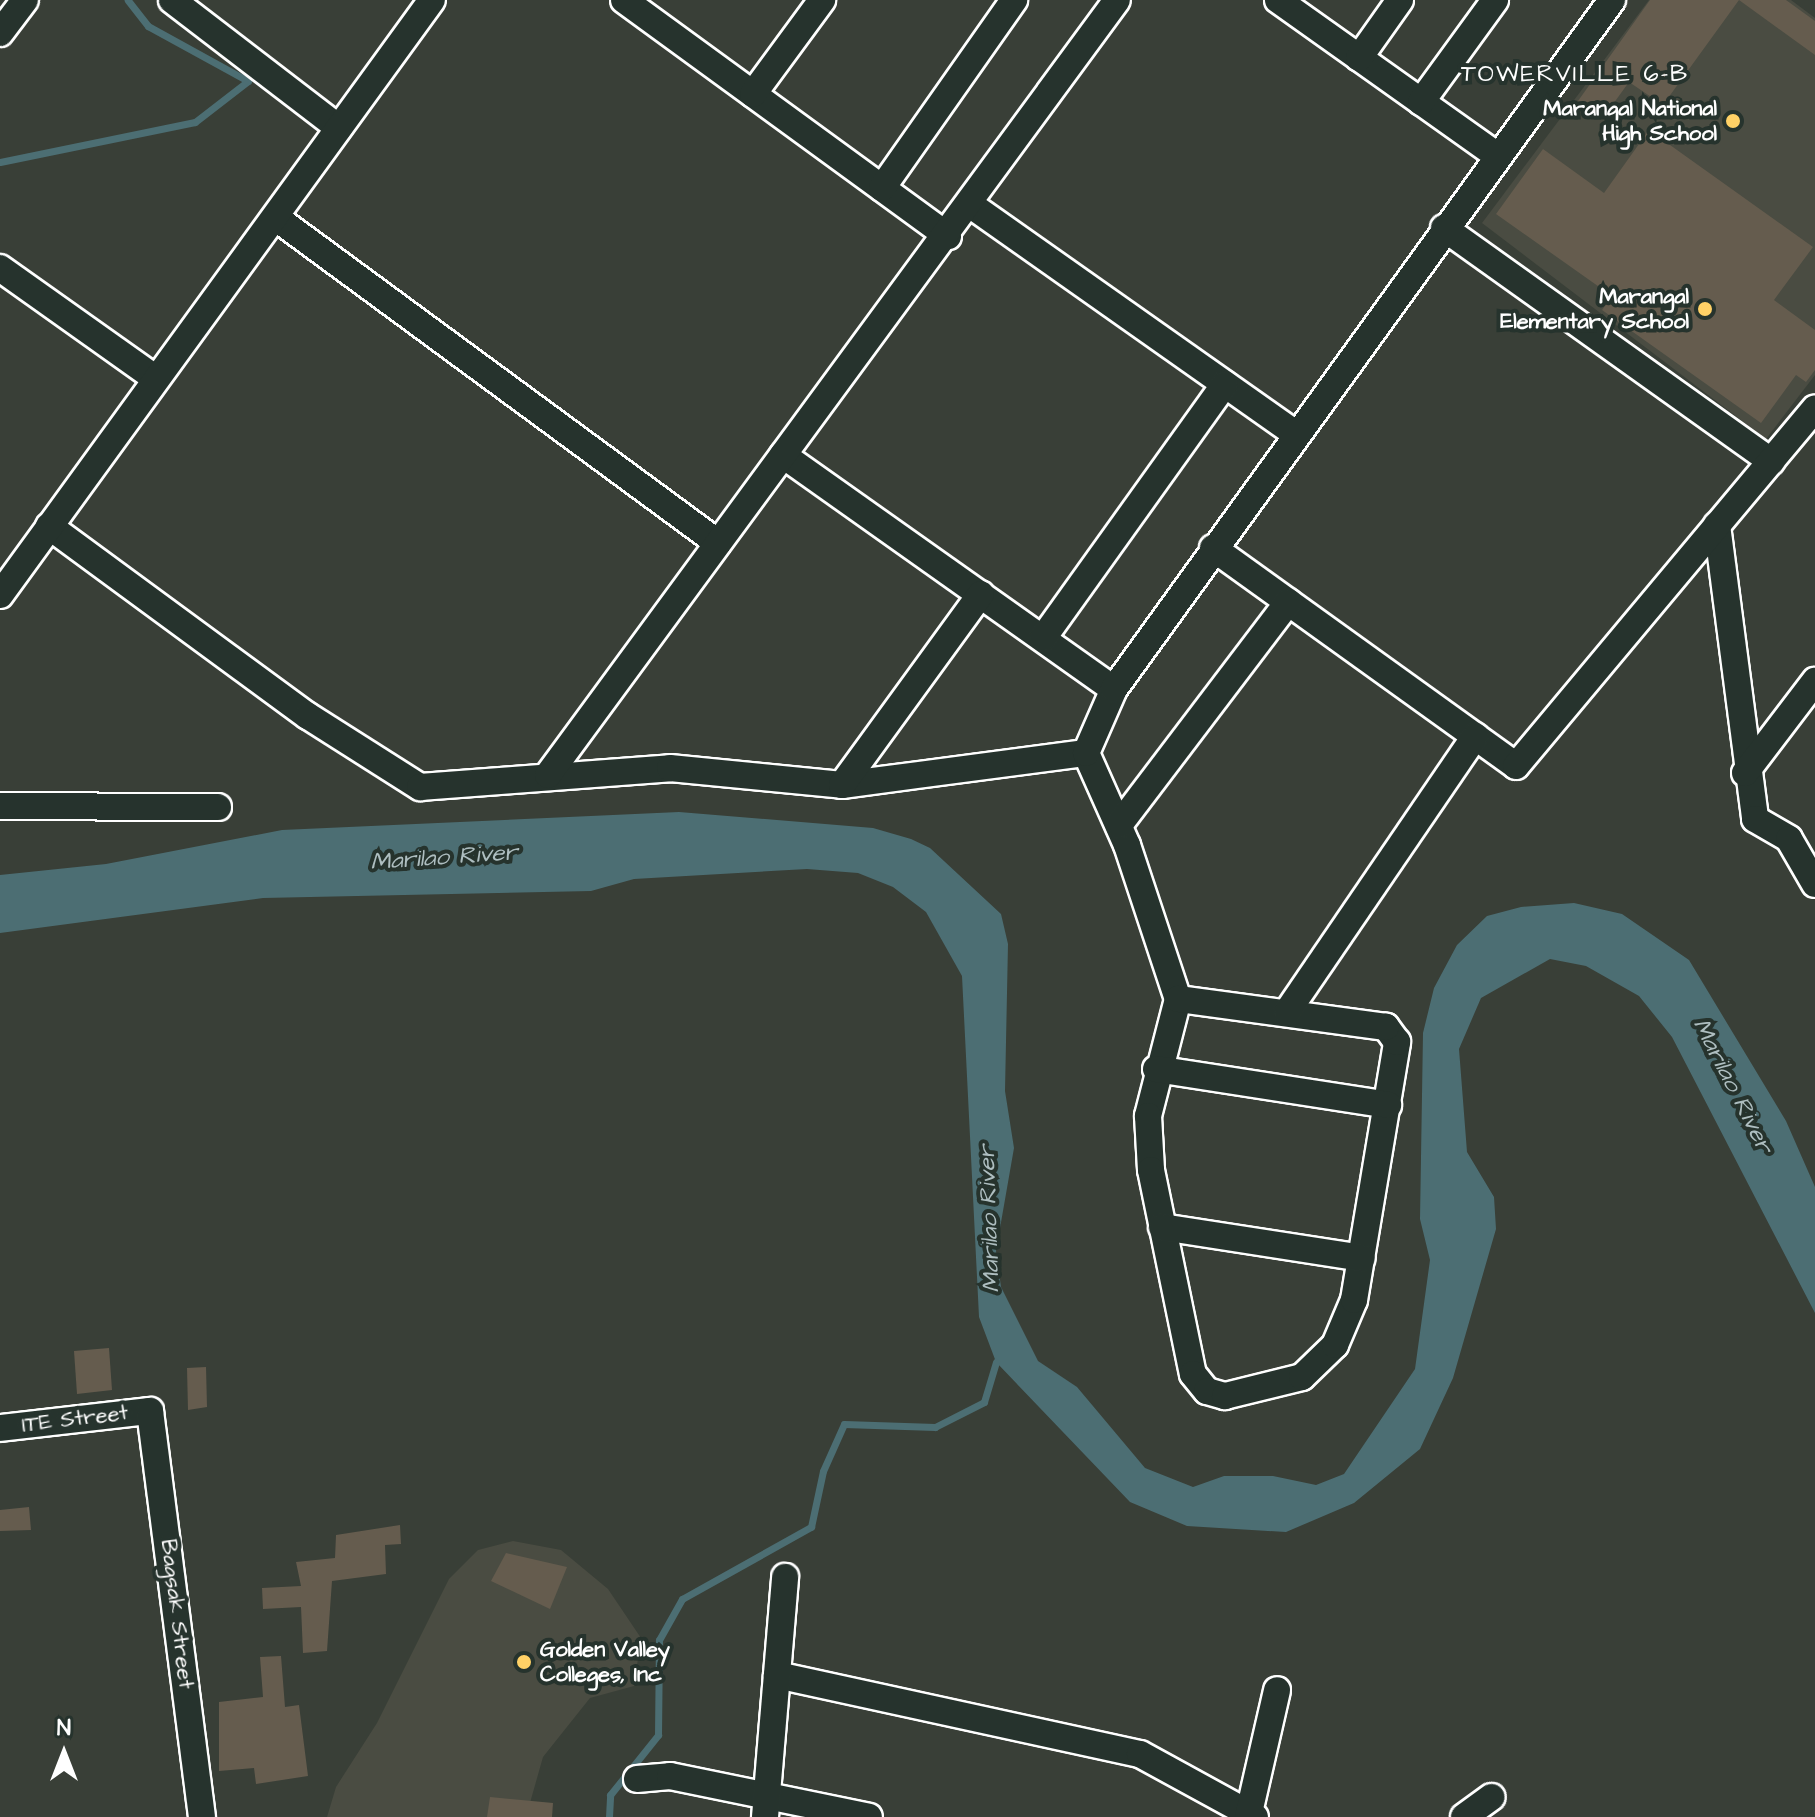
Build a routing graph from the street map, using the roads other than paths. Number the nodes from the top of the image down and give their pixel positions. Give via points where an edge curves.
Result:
1 (25, 0) edge
2 (172, 0) edge
3 (432, 0) edge
4 (624, 0) edge
5 (822, 0) edge
6 (1014, 0) edge
7 (1117, 0) edge
8 (1400, 0) edge
9 (1495, 0) edge
10 (1612, 0) edge
11 (1292, 4) edge
12 (0, 33) edge
13 (1359, 58) junction
14 (753, 94) junction
15 (1421, 102) junction
16 (339, 128) junction
17 (1496, 155) junction
18 (882, 188) junction
19 (971, 205) junction
20 (275, 217) junction
21 (1444, 228) junction
22 (948, 236) junction
23 (0, 268) edge
24 (156, 379) junction
25 (1225, 384) junction
26 (1815, 409) edge
27 (1294, 433) junction
28 (783, 455) junction
29 (1771, 461) junction
30 (1717, 525) junction
31 (49, 526) junction
32 (718, 543) junction
33 (1213, 548) junction
34 (981, 594) junction
35 (0, 595) edge
36 (1288, 602) junction
37 (1043, 638) junction
38 (1815, 682) edge
39 (1114, 689) junction
40 (1475, 736) junction
41 (1086, 753) junction
42 (1745, 773) junction
43 (548, 775) junction
44 (842, 785) junction
45 (0, 806) edge
46 (218, 807) dead end
47 (1119, 825) junction
48 (1815, 884) edge
49 (1178, 999) junction
50 (1287, 1012) junction
51 (1156, 1069) junction
52 (1388, 1105) junction
53 (1162, 1227) junction
54 (1362, 1258) junction
55 (150, 1411) joint
56 (0, 1428) edge
57 (785, 1577) dead end
58 (777, 1675) junction
59 (1277, 1690) dead end
60 (637, 1779) dead end
61 (1492, 1797) dead end
62 (766, 1806) edge
63 (1251, 1815) edge
64 (202, 1817) edge
65 (869, 1817) edge
66 (1464, 1817) edge

1 - 12 street
2 - 16 street
3 - 16 street
4 - 14 street
5 - 14 street
6 - 18 street
7 - 19 street
8 - 13 street
9 - 15 street
10 - 17 street
11 - 13 street
13 - 15 street
14 - 18 street
15 - 17 street
16 - 20 street
17 - 21 street
18 - 22 street
19 - 22 street
19 - 25 street
20 - 24 street
20 - 32 street
21 - 27 street
21 - 29 street
22 - 28 street
23 - 24 street
24 - 31 street
25 - 27 street
25 - 37 street
26 - 29 street
27 - 33 street
28 - 32 street
28 - 34 street
29 - 30 street
30 - 40 street via 1516,766
30 - 42 street
31 - 35 street
31 - 43 street via 308,716 420,787
32 - 43 street
33 - 36 street
33 - 39 street
34 - 37 street
34 - 44 street
36 - 40 street
36 - 47 street
37 - 39 street
38 - 42 street
39 - 41 street
40 - 50 street
41 - 44 street
41 - 47 street
42 - 48 street via 1755,819 1789,839
43 - 44 street via 670,768
45 - 46 street
47 - 49 street
49 - 50 street
49 - 51 street
50 - 52 street via 1386,1027 1397,1042
51 - 52 street
51 - 53 street via 1148,1116
52 - 54 street
53 - 54 street
53 - 54 street via 1193,1374 1207,1391 1225,1396 1302,1377 1335,1345
55 - 56 street, ITE Street
55 - 64 street, Bagsak Street
57 - 58 street
58 - 62 street
58 - 63 street via 1140,1754
59 - 63 street
60 - 62 street via 670,1776
61 - 66 street
62 - 65 street

